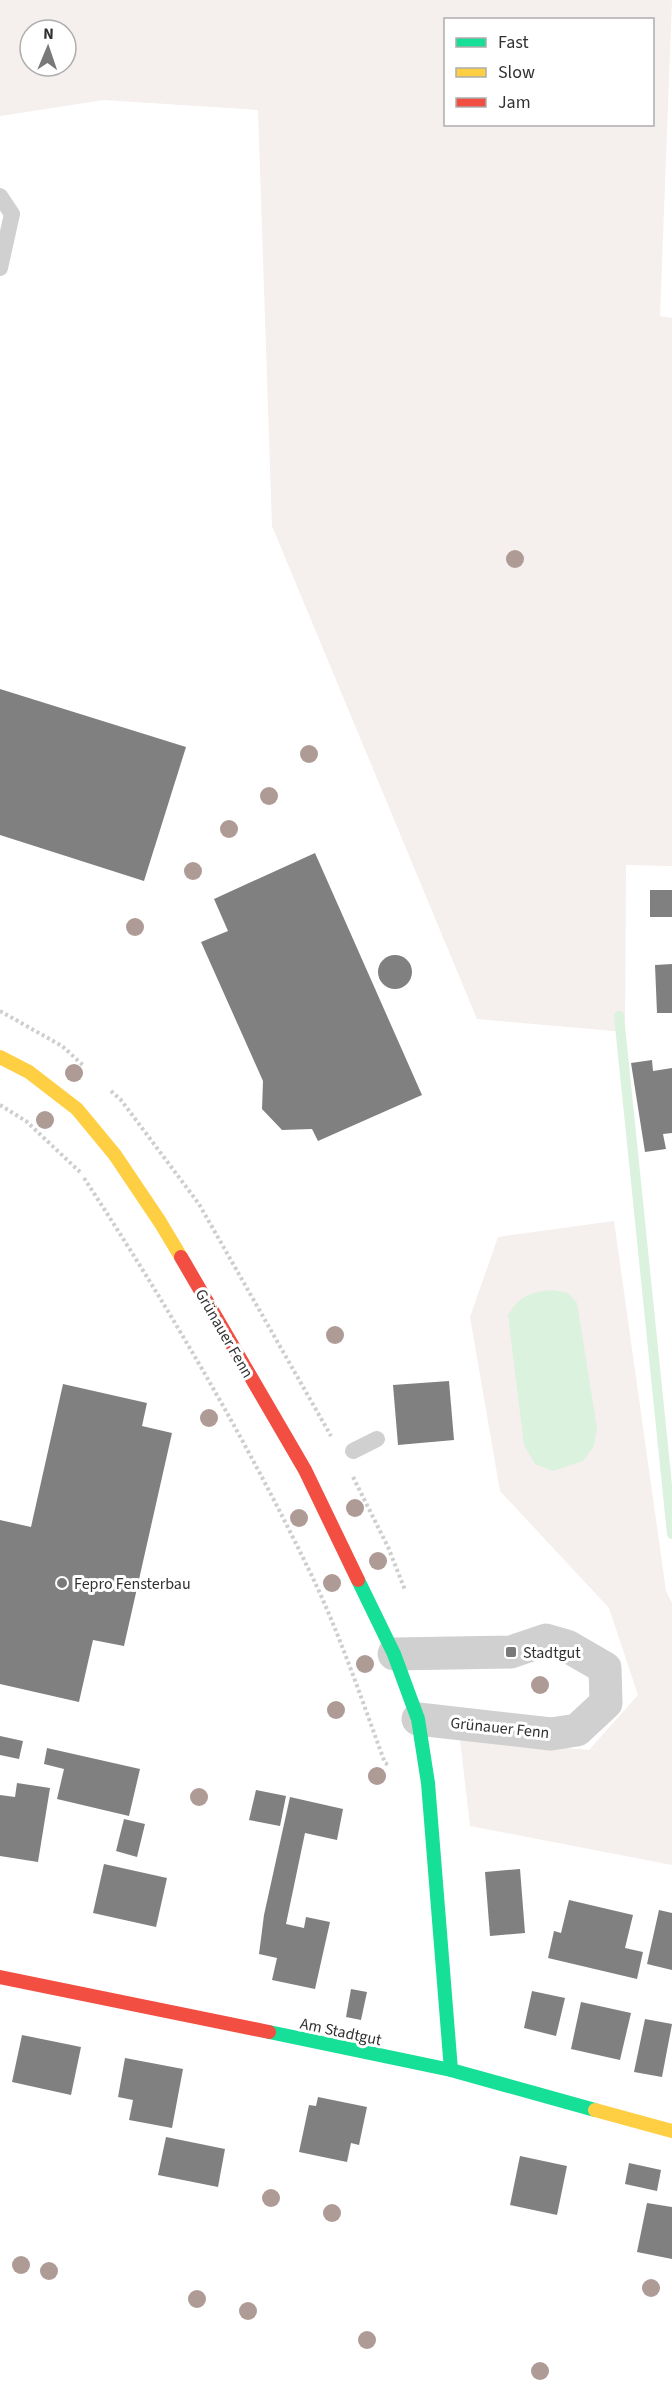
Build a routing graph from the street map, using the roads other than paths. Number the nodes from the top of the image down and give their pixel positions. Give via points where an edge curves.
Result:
1 (0, 196) edge
2 (0, 268) edge
3 (0, 1057) edge
4 (377, 1439) dead end
5 (353, 1451) dead end
6 (394, 1654) junction
7 (418, 1719) junction
8 (0, 1977) edge
9 (451, 2070) junction
10 (672, 2131) edge

1 - 2 lane via 12,214
3 - 6 street, Grünauer Fenn via 29,1072 77,1108 115,1155 160,1222 305,1470
4 - 5 lane
6 - 7 street, Grünauer Fenn
6 - 7 street, Grünauer Fenn via 511,1652 546,1640 567,1646 605,1668 606,1703 577,1730 551,1734
7 - 9 street, Grünauer Fenn via 428,1783
8 - 9 street, Am Stadtgut
9 - 10 street, Am Stadtgut

